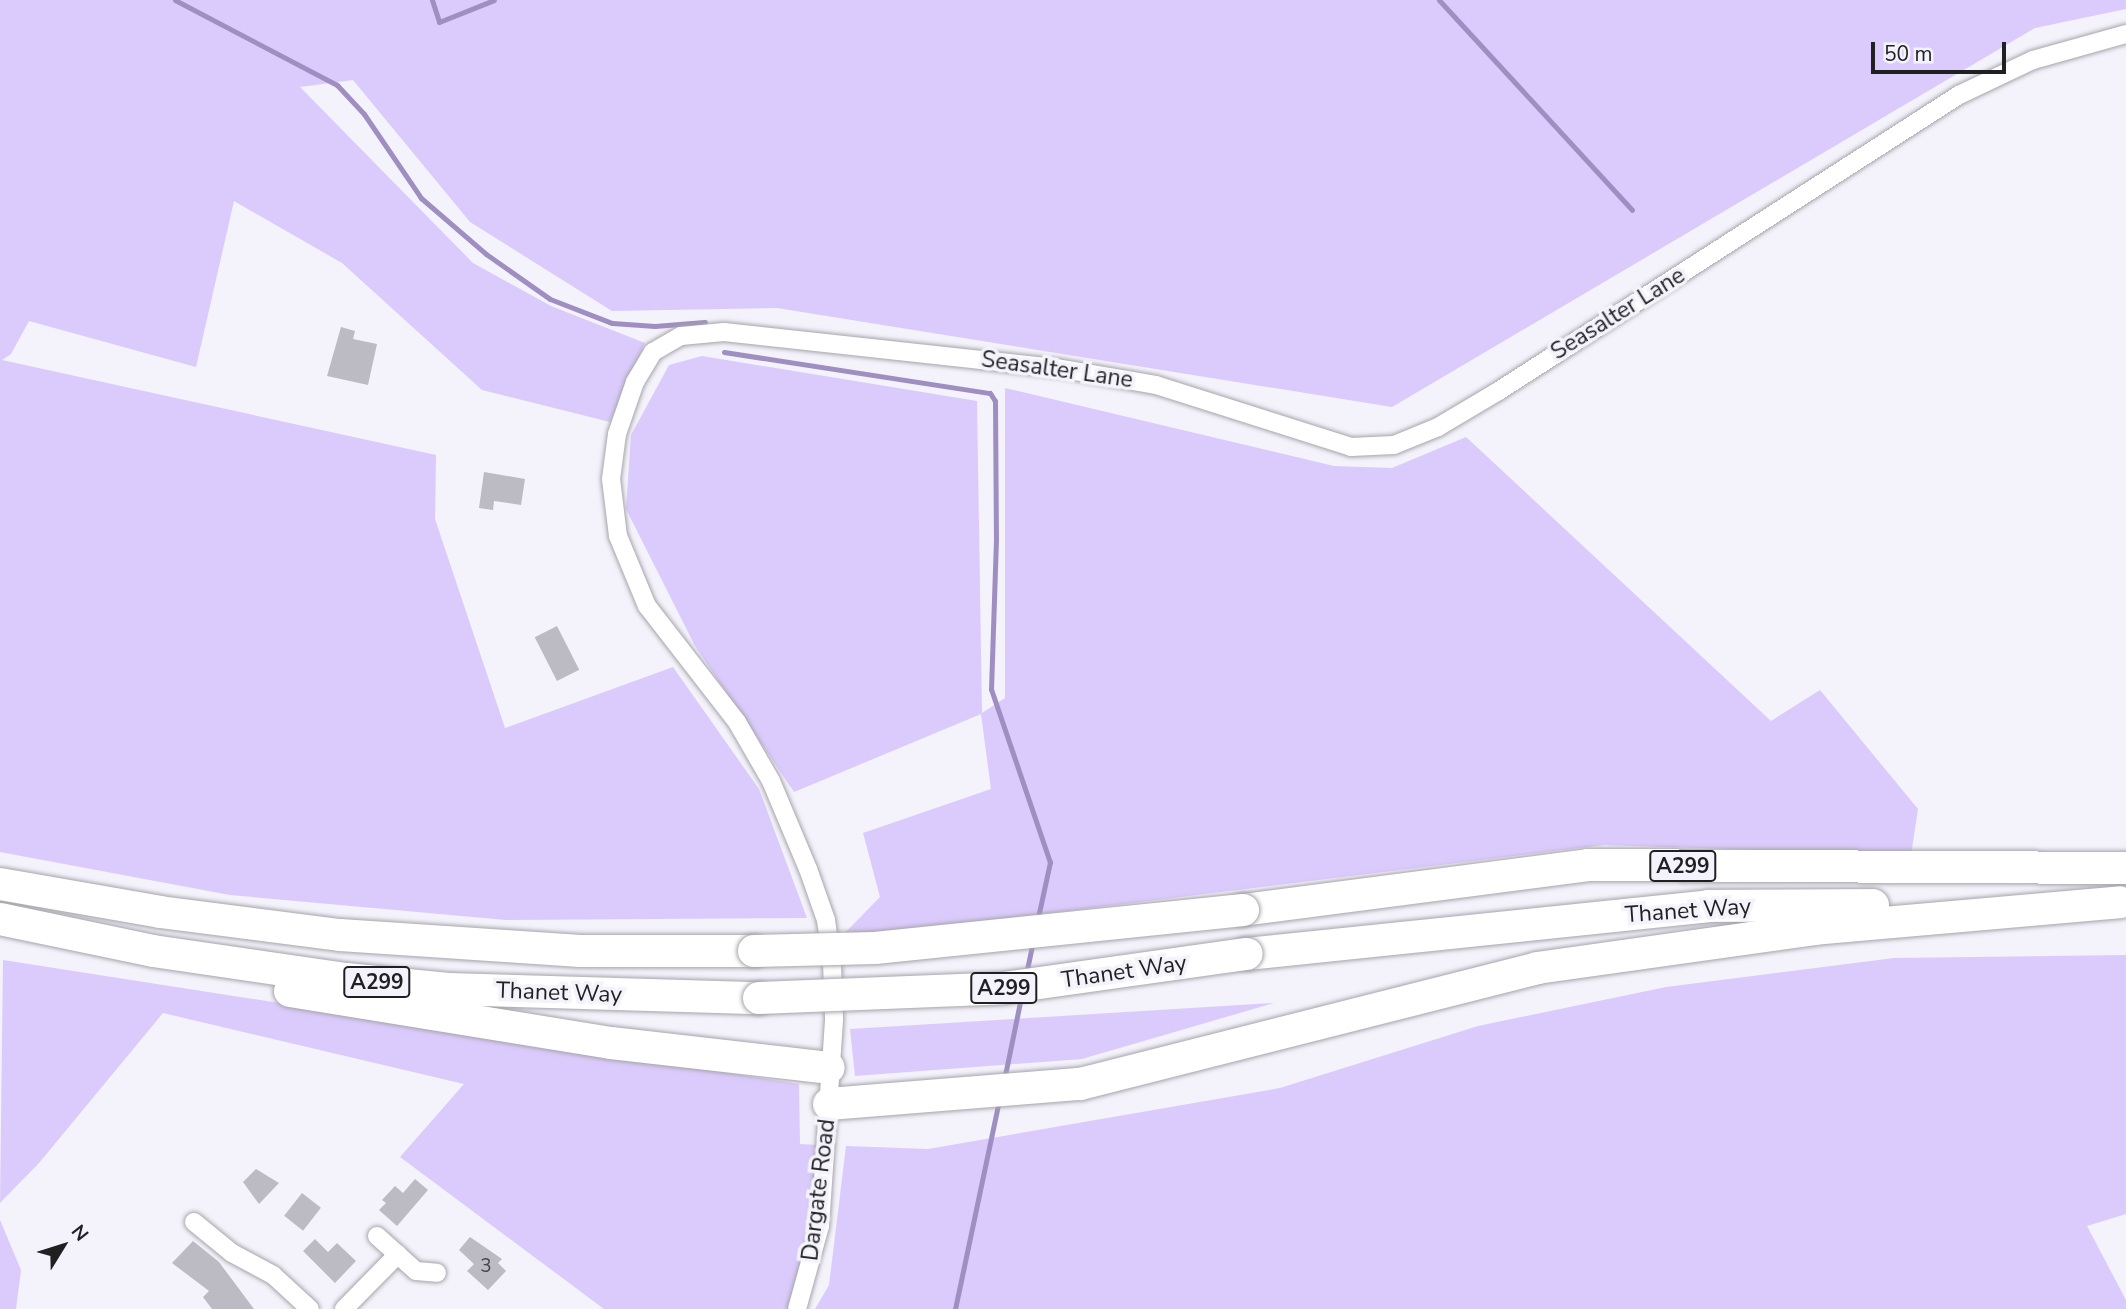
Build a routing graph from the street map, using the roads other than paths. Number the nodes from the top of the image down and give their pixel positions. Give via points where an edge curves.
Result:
1 (2126, 34) edge
2 (2126, 868) edge
3 (0, 884) edge
4 (2123, 902) edge
5 (0, 919) edge
6 (87, 937) junction
7 (829, 1068) junction
8 (829, 1104) junction
9 (194, 1222) dead end
10 (377, 1236) dead end
11 (398, 1254) junction
12 (437, 1273) dead end
13 (310, 1309) edge
14 (344, 1309) edge
15 (797, 1309) edge

1 - 7 street, Seasalter Lane via 2033,60 1959,95 1497,391 1438,427 1394,445 1351,447 1156,385 1057,368 724,332 691,333 660,347 635,382 617,434 611,479 618,536 648,606 737,722 793,830 825,920 832,963
2 - 3 highway, Thanet Way / A299, bridge via 1588,865 1243,910 875,948 754,951 580,951 354,937 160,912
4 - 6 highway, Thanet Way / A299, bridge via 1708,906 1247,954 1004,988 759,998 449,989 240,965
4 - 8 highway via 1814,929 1537,968 1080,1084
5 - 6 highway, Thanet Way / A299
6 - 7 highway via 166,968 346,1002 611,1043
7 - 8 street, Dargate Road
8 - 15 street, Dargate Road via 820,1226
9 - 13 street via 232,1253 273,1275
10 - 11 street
11 - 12 street via 416,1271
11 - 14 street

